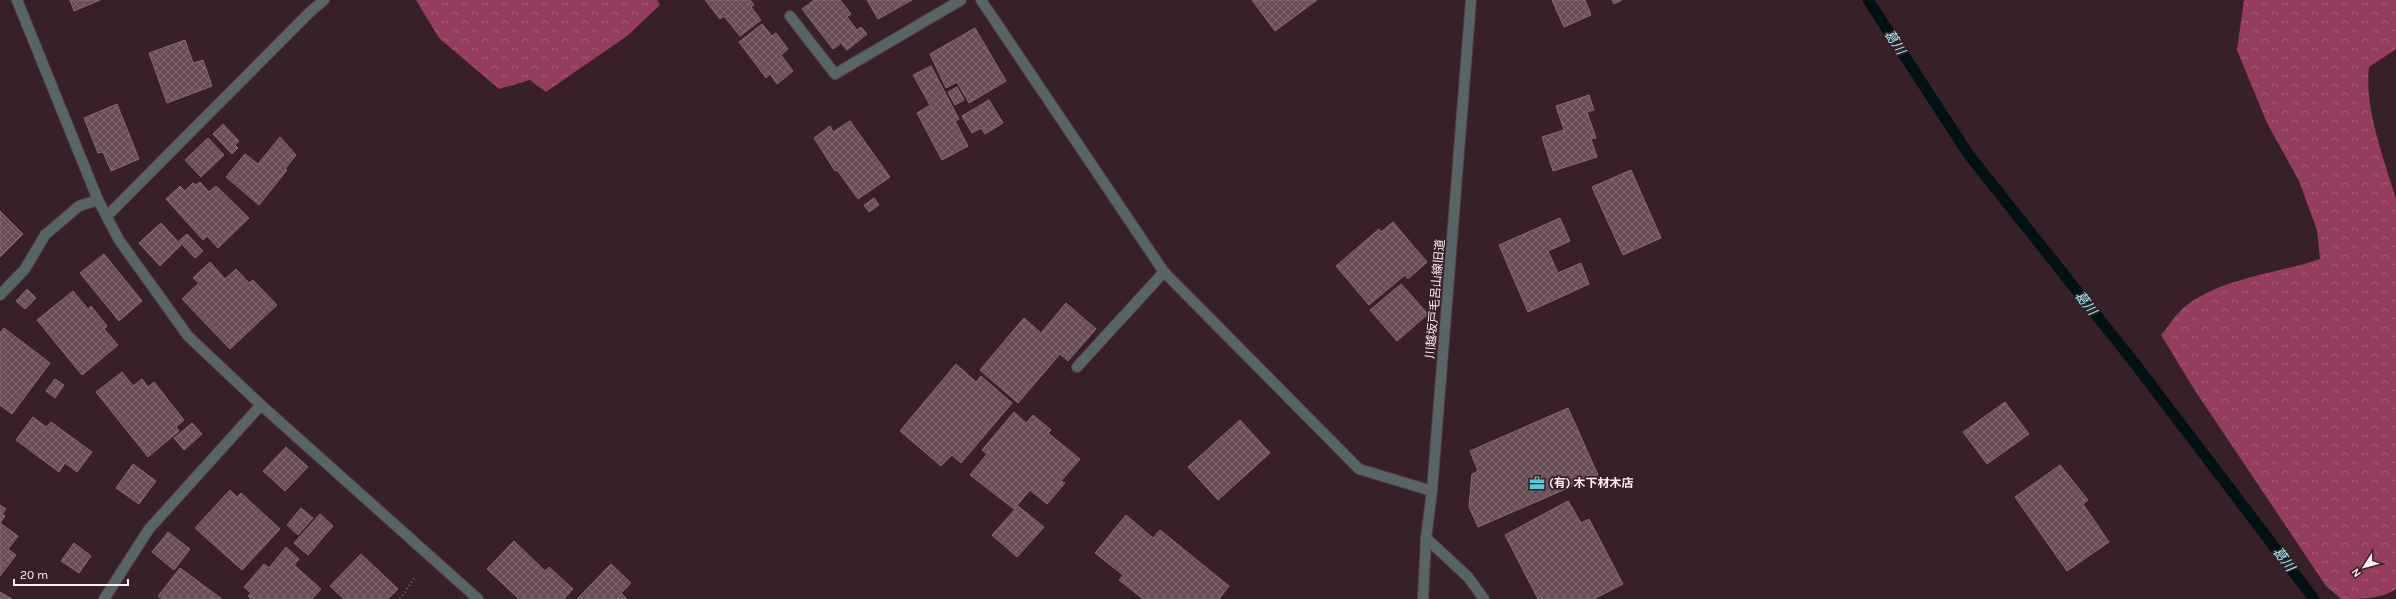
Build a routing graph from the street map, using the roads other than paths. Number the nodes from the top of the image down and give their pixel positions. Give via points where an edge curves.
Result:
1 (17, 0) edge
2 (324, 0) edge
3 (961, 0) edge
4 (981, 0) edge
5 (1471, 0) edge
6 (790, 16) dead end
7 (98, 200) junction
8 (107, 216) junction
9 (1164, 272) junction
10 (0, 295) edge
11 (1077, 367) dead end
12 (261, 405) junction
13 (1432, 491) junction
14 (1426, 538) junction
15 (104, 599) edge
16 (478, 599) edge
17 (1423, 599) edge
18 (1484, 599) edge

1 - 7 street
2 - 8 street
3 - 6 street via 835,74
4 - 9 street
5 - 13 street, 川越坂戸毛呂山線旧道
7 - 8 street
7 - 10 street via 78,206 45,235 24,269
8 - 12 street via 124,247 188,336
9 - 11 street
9 - 13 street via 1359,469
12 - 15 street via 149,530
12 - 16 street
13 - 14 street, 川越坂戸毛呂山線旧道
14 - 17 street, 川越坂戸毛呂山線旧道
14 - 18 street via 1468,577

